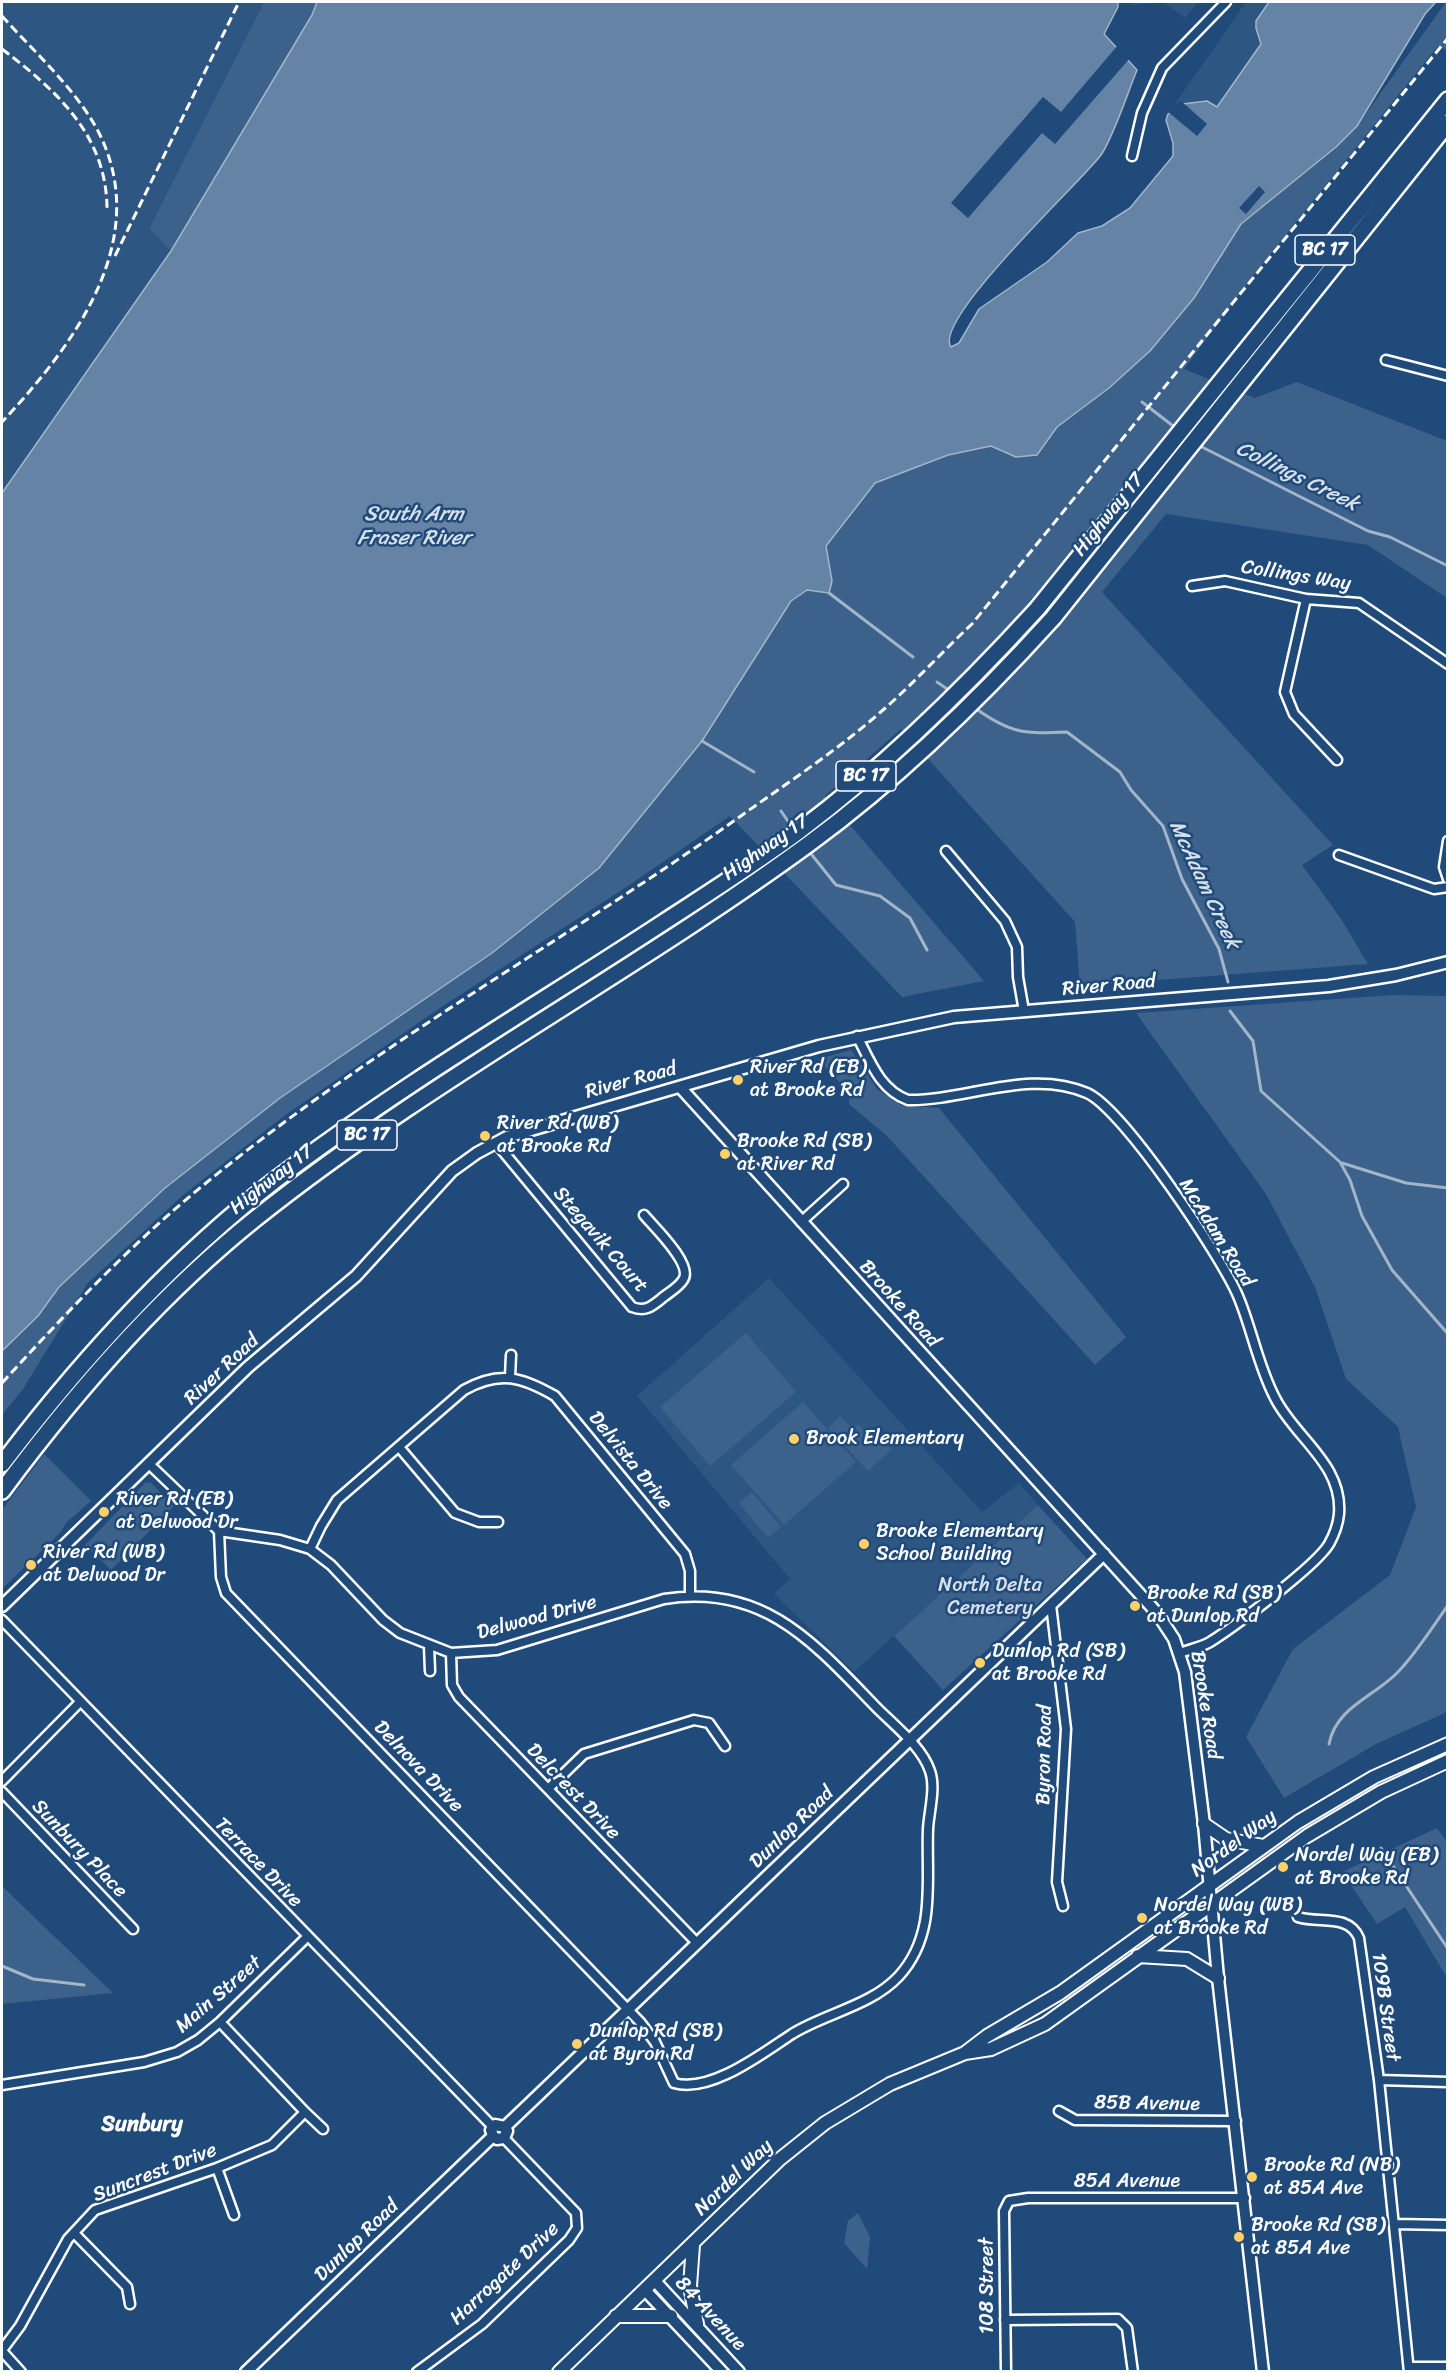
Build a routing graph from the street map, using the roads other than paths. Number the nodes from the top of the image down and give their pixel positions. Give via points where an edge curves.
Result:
1 (1226, 2) edge
2 (1448, 100) edge
3 (1448, 123) edge
4 (1132, 156) dead end
5 (1386, 360) dead end
6 (1448, 376) edge
7 (1192, 586) dead end
8 (1306, 599) junction
9 (1448, 664) edge
10 (1337, 760) dead end
11 (1448, 841) edge
12 (946, 851) dead end
13 (1339, 855) dead end
14 (1448, 879) edge
15 (1448, 887) edge
16 (1448, 962) edge
17 (1024, 1011) junction
18 (856, 1036) junction
19 (680, 1087) junction
20 (496, 1143) junction
21 (843, 1184) dead end
22 (644, 1215) dead end
23 (801, 1222) junction
24 (511, 1354) dead end
25 (510, 1377) junction
26 (399, 1447) junction
27 (148, 1463) junction
28 (2, 1464) edge
29 (2, 1491) edge
30 (498, 1522) dead end
31 (219, 1532) junction
32 (310, 1549) junction
33 (1104, 1554) junction
34 (690, 1595) junction
35 (1051, 1605) junction
36 (2, 1606) edge
37 (2, 1620) edge
38 (429, 1646) junction
39 (451, 1653) junction
40 (1180, 1653) junction
41 (430, 1671) dead end
42 (80, 1701) junction
43 (909, 1741) junction
44 (1448, 1744) edge
45 (725, 1746) dead end
46 (1448, 1761) edge
47 (2, 1781) edge
48 (548, 1789) junction
49 (2, 1792) edge
50 (1204, 1824) junction
51 (1263, 1846) junction
52 (1210, 1885) junction
53 (1212, 1904) junction
54 (1063, 1906) dead end
55 (1298, 1917) dead end
56 (133, 1929) dead end
57 (307, 1937) junction
58 (697, 1943) junction
59 (1138, 1956) junction
60 (1218, 1978) junction
61 (628, 2009) junction
62 (220, 2022) junction
63 (965, 2053) junction
64 (1379, 2080) junction
65 (1448, 2082) edge
66 (2, 2085) edge
67 (305, 2112) junction
68 (1059, 2112) dead end
69 (1236, 2121) junction
70 (323, 2129) dead end
71 (499, 2132) junction
72 (217, 2168) junction
73 (1245, 2198) junction
74 (1009, 2201) joint
75 (234, 2215) dead end
76 (1394, 2224) junction
77 (1448, 2225) edge
78 (74, 2233) junction
79 (693, 2245) junction
80 (655, 2281) junction
81 (645, 2290) junction
82 (130, 2304) dead end
83 (616, 2316) junction
84 (671, 2316) junction
85 (1005, 2320) junction
86 (697, 2324) junction
87 (2, 2351) edge
88 (1448, 2367) edge
89 (1409, 2369) edge
90 (21, 2372) edge
91 (246, 2372) edge
92 (417, 2372) edge
93 (559, 2372) edge
94 (722, 2372) edge
95 (739, 2372) edge
96 (1006, 2372) edge
97 (1133, 2372) edge
98 (1263, 2372) edge

1 - 4 street via 1162,69 1143,113
2 - 28 highway, Highway 17 / BC 17 via 1037,609 928,723 781,844 351,1124 272,1183 199,1244 126,1316 72,1374
3 - 29 highway, Highway 17 / BC 17 via 1053,618 941,735 795,854 610,979 388,1120 253,1220 128,1338
5 - 6 street
7 - 8 street, Collings Way via 1225,581
8 - 9 street, Collings Way via 1359,603
8 - 10 street via 1286,692 1294,714
11 - 14 street via 1444,867
12 - 17 street via 1005,921 1017,947
13 - 15 street via 1434,889
16 - 17 street, River Road via 1329,986
17 - 18 street, River Road via 954,1017
18 - 19 street, River Road
18 - 40 street, McAdam Road via 885,1086 908,1100 1043,1084 1089,1094 1115,1115 1152,1162 1233,1286 1274,1396 1329,1468 1339,1513 1334,1534 1319,1556 1209,1643
19 - 20 street, River Road via 531,1128
19 - 23 street, Brooke Road
20 - 22 street, Stegavik Court via 632,1307 639,1309 652,1306 683,1282 686,1275 683,1262
20 - 27 street, River Road via 452,1171 356,1276 248,1367
21 - 23 street
23 - 33 street, Brooke Road
24 - 25 street
25 - 26 street, Delvista Drive via 489,1379 464,1390
25 - 34 street, Delvista Drive via 555,1396 685,1554
26 - 30 street via 455,1513 479,1522
26 - 32 street, Delvista Drive via 337,1500
27 - 31 street
27 - 36 street, River Road
31 - 32 street, Delwood Drive via 280,1540
31 - 61 street, Delnova Drive via 221,1577 226,1593
32 - 38 street, Delwood Drive via 331,1565 383,1620
33 - 35 street, Dunlop Road
33 - 40 street, Brooke Road via 1163,1621
34 - 39 street, Delwood Drive via 664,1599 497,1650
34 - 43 street, Delwood Drive via 736,1600 795,1628
35 - 43 street, Dunlop Road
35 - 54 street, Byron Road via 1066,1729 1057,1882
37 - 42 street, Terrace Drive
38 - 39 street, Delwood Drive
38 - 41 street
39 - 48 street, Delcrest Drive via 452,1685 459,1697
40 - 50 street, Brooke Road
42 - 47 street
42 - 57 street, Terrace Drive
43 - 58 street, Dunlop Road
43 - 61 street, Delnova Drive via 925,1761 932,1784 929,1899 918,1947 899,1976 864,2001 811,2023 744,2065 689,2086 674,2083 655,2042
44 - 51 main road, Nordel Way via 1345,1793
45 - 48 street via 709,1723 694,1720 584,1754
46 - 53 main road, Nordel Way via 1336,1818
48 - 58 street, Delcrest Drive
49 - 56 street, Sunbury Place
50 - 51 main road via 1226,1839
50 - 52 street, Brooke Road
51 - 52 main road, Nordel Way
52 - 53 street, Brooke Road
52 - 63 main road, Nordel Way via 1060,1993
53 - 59 main road, Nordel Way
53 - 60 street, Brooke Road
55 - 64 street, 109B Street via 1343,1922 1359,1938
57 - 62 street, Main Street
57 - 71 street, Terrace Drive
58 - 61 street, Dunlop Road
59 - 60 main road via 1187,1959
59 - 63 main road, Nordel Way via 1045,2024 991,2049
60 - 69 street, Brooke Road
61 - 71 street, Dunlop Road
62 - 66 street, Main Street via 177,2052 144,2062
62 - 67 street
63 - 79 main road, Nordel Way via 890,2084 825,2123 780,2159
64 - 65 street, 109B Street
64 - 76 street, 109B Street
67 - 70 street
67 - 72 street, Suncrest Drive via 272,2145
68 - 69 street, 85B Avenue via 1075,2120
69 - 73 street, Brooke Road
71 - 91 street, Dunlop Road
71 - 92 street, Harrogate Drive via 576,2212 577,2228 482,2324
72 - 75 street
72 - 78 street, Suncrest Drive via 95,2210
73 - 74 street, 85A Avenue
73 - 98 street, Brooke Road
74 - 85 street, 108 Street via 1004,2211
76 - 77 street
76 - 89 street, 109B Street
78 - 82 street via 127,2287
78 - 87 street, Suncrest Drive
79 - 80 main road, Nordel Way
79 - 86 main road via 690,2286
80 - 81 main road, Nordel Way
80 - 86 street, 84 Avenue
81 - 83 main road, Nordel Way
81 - 84 street, 84 Avenue
83 - 84 main road
83 - 93 main road, Nordel Way
84 - 94 street, 84 Avenue
85 - 96 street, 108 Street
85 - 97 street via 1118,2319 1127,2328
86 - 95 street, 84 Avenue
87 - 90 street
88 - 89 street, 109B Street

